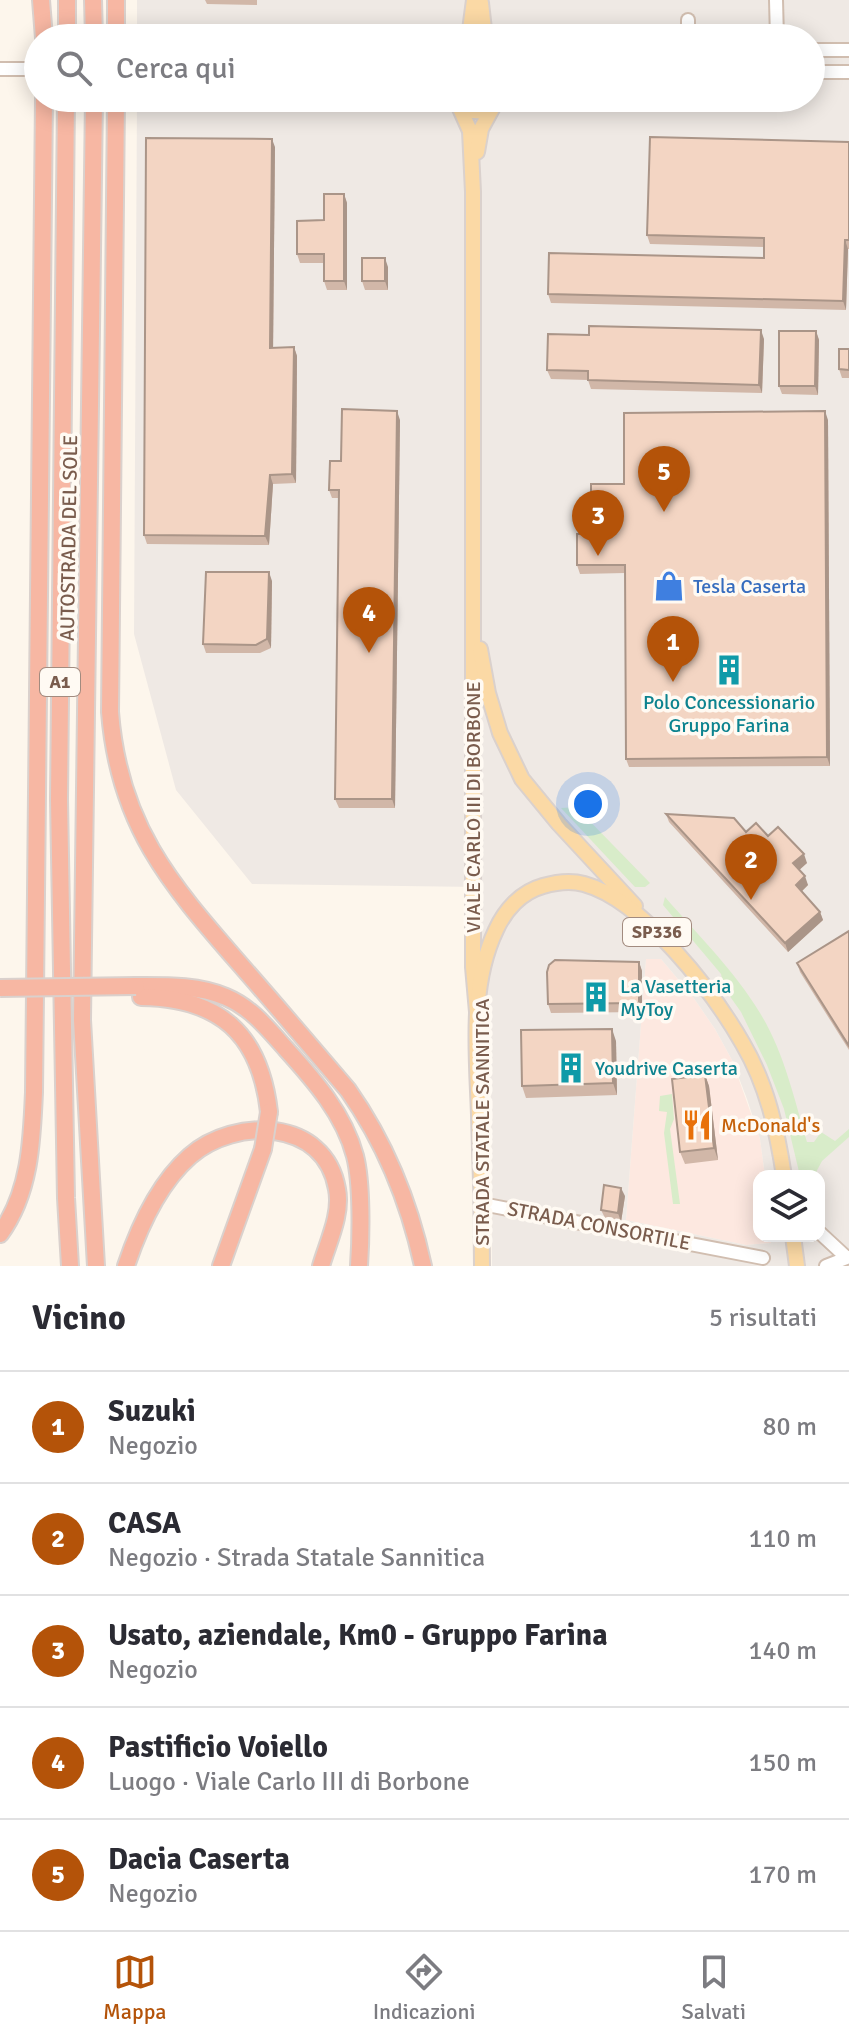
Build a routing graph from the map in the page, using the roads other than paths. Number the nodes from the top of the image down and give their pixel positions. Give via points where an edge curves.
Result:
1 (41, 0) edge
2 (67, 0) edge
3 (93, 0) edge
4 (116, 0) edge
5 (474, 0) edge
6 (480, 0) edge
7 (776, 0) edge
8 (688, 20) dead end
9 (43, 24) edge
10 (67, 24) edge
11 (94, 24) edge
12 (116, 24) edge
13 (471, 24) edge
14 (483, 24) edge
15 (688, 24) edge
16 (777, 24) edge
17 (825, 50) edge
18 (849, 50) edge
19 (2, 69) edge
20 (24, 69) edge
21 (825, 72) edge
22 (849, 72) edge
23 (44, 112) edge
24 (66, 112) edge
25 (94, 112) edge
26 (116, 112) edge
27 (461, 112) edge
28 (491, 112) edge
29 (473, 192) junction
30 (474, 602) junction
31 (648, 921) junction
32 (0, 988) edge
33 (136, 992) junction
34 (0, 998) edge
35 (477, 1012) junction
36 (783, 1170) edge
37 (482, 1204) junction
38 (0, 1234) edge
39 (825, 1237) edge
40 (794, 1242) edge
41 (848, 1257) edge
42 (763, 1258) dead end
43 (70, 1266) edge
44 (96, 1266) edge
45 (126, 1266) edge
46 (221, 1266) edge
47 (321, 1266) edge
48 (359, 1266) edge
49 (423, 1266) edge
50 (482, 1266) edge
51 (797, 1266) edge
52 (826, 1266) edge

1 - 9 highway
2 - 10 highway
3 - 11 highway
4 - 12 highway
5 - 13 main road
6 - 14 main road
7 - 16 street
8 - 15 street
17 - 18 street
19 - 20 street
21 - 22 street
23 - 38 highway via 34,1092 20,1199
24 - 43 highway, AUTOSTRADA DEL SOLE / A1 via 59,799
25 - 44 highway, AUTOSTRADA DEL SOLE / A1 via 82,1020
26 - 49 highway via 110,712 119,776 137,825 169,880 372,1124 405,1197
27 - 29 main road, VIALE CARLO III DI BORBONE / SP336 via 470,131
28 - 29 main road, VIALE CARLO III DI BORBONE / SP336 via 481,129
29 - 30 main road, VIALE CARLO III DI BORBONE / SP336
30 - 31 main road, VIALE CARLO III DI BORBONE / SP336 via 488,693 522,779
30 - 35 main road, VIALE CARLO III DI BORBONE / SP336
31 - 35 main road, STRADA STATALE SANNITICA / SP336 via 585,884 561,881 537,888 517,900 496,931
31 - 36 main road, STRADA STATALE SANNITICA / SP336 via 744,1045 766,1094
32 - 33 highway, bridge
33 - 34 highway
33 - 46 highway, bridge via 208,1008 243,1038 266,1087 269,1112 263,1149
33 - 48 highway via 171,986 204,990 243,1006 320,1089 356,1157
35 - 37 main road, STRADA STATALE SANNITICA / SP336
37 - 42 street, STRADA CONSORTILE
37 - 50 main road, STRADA STATALE SANNITICA / SP336
39 - 41 street
40 - 51 main road
41 - 52 street
45 - 47 highway via 169,1178 213,1142 256,1129 308,1143 330,1170 338,1190 337,1215

